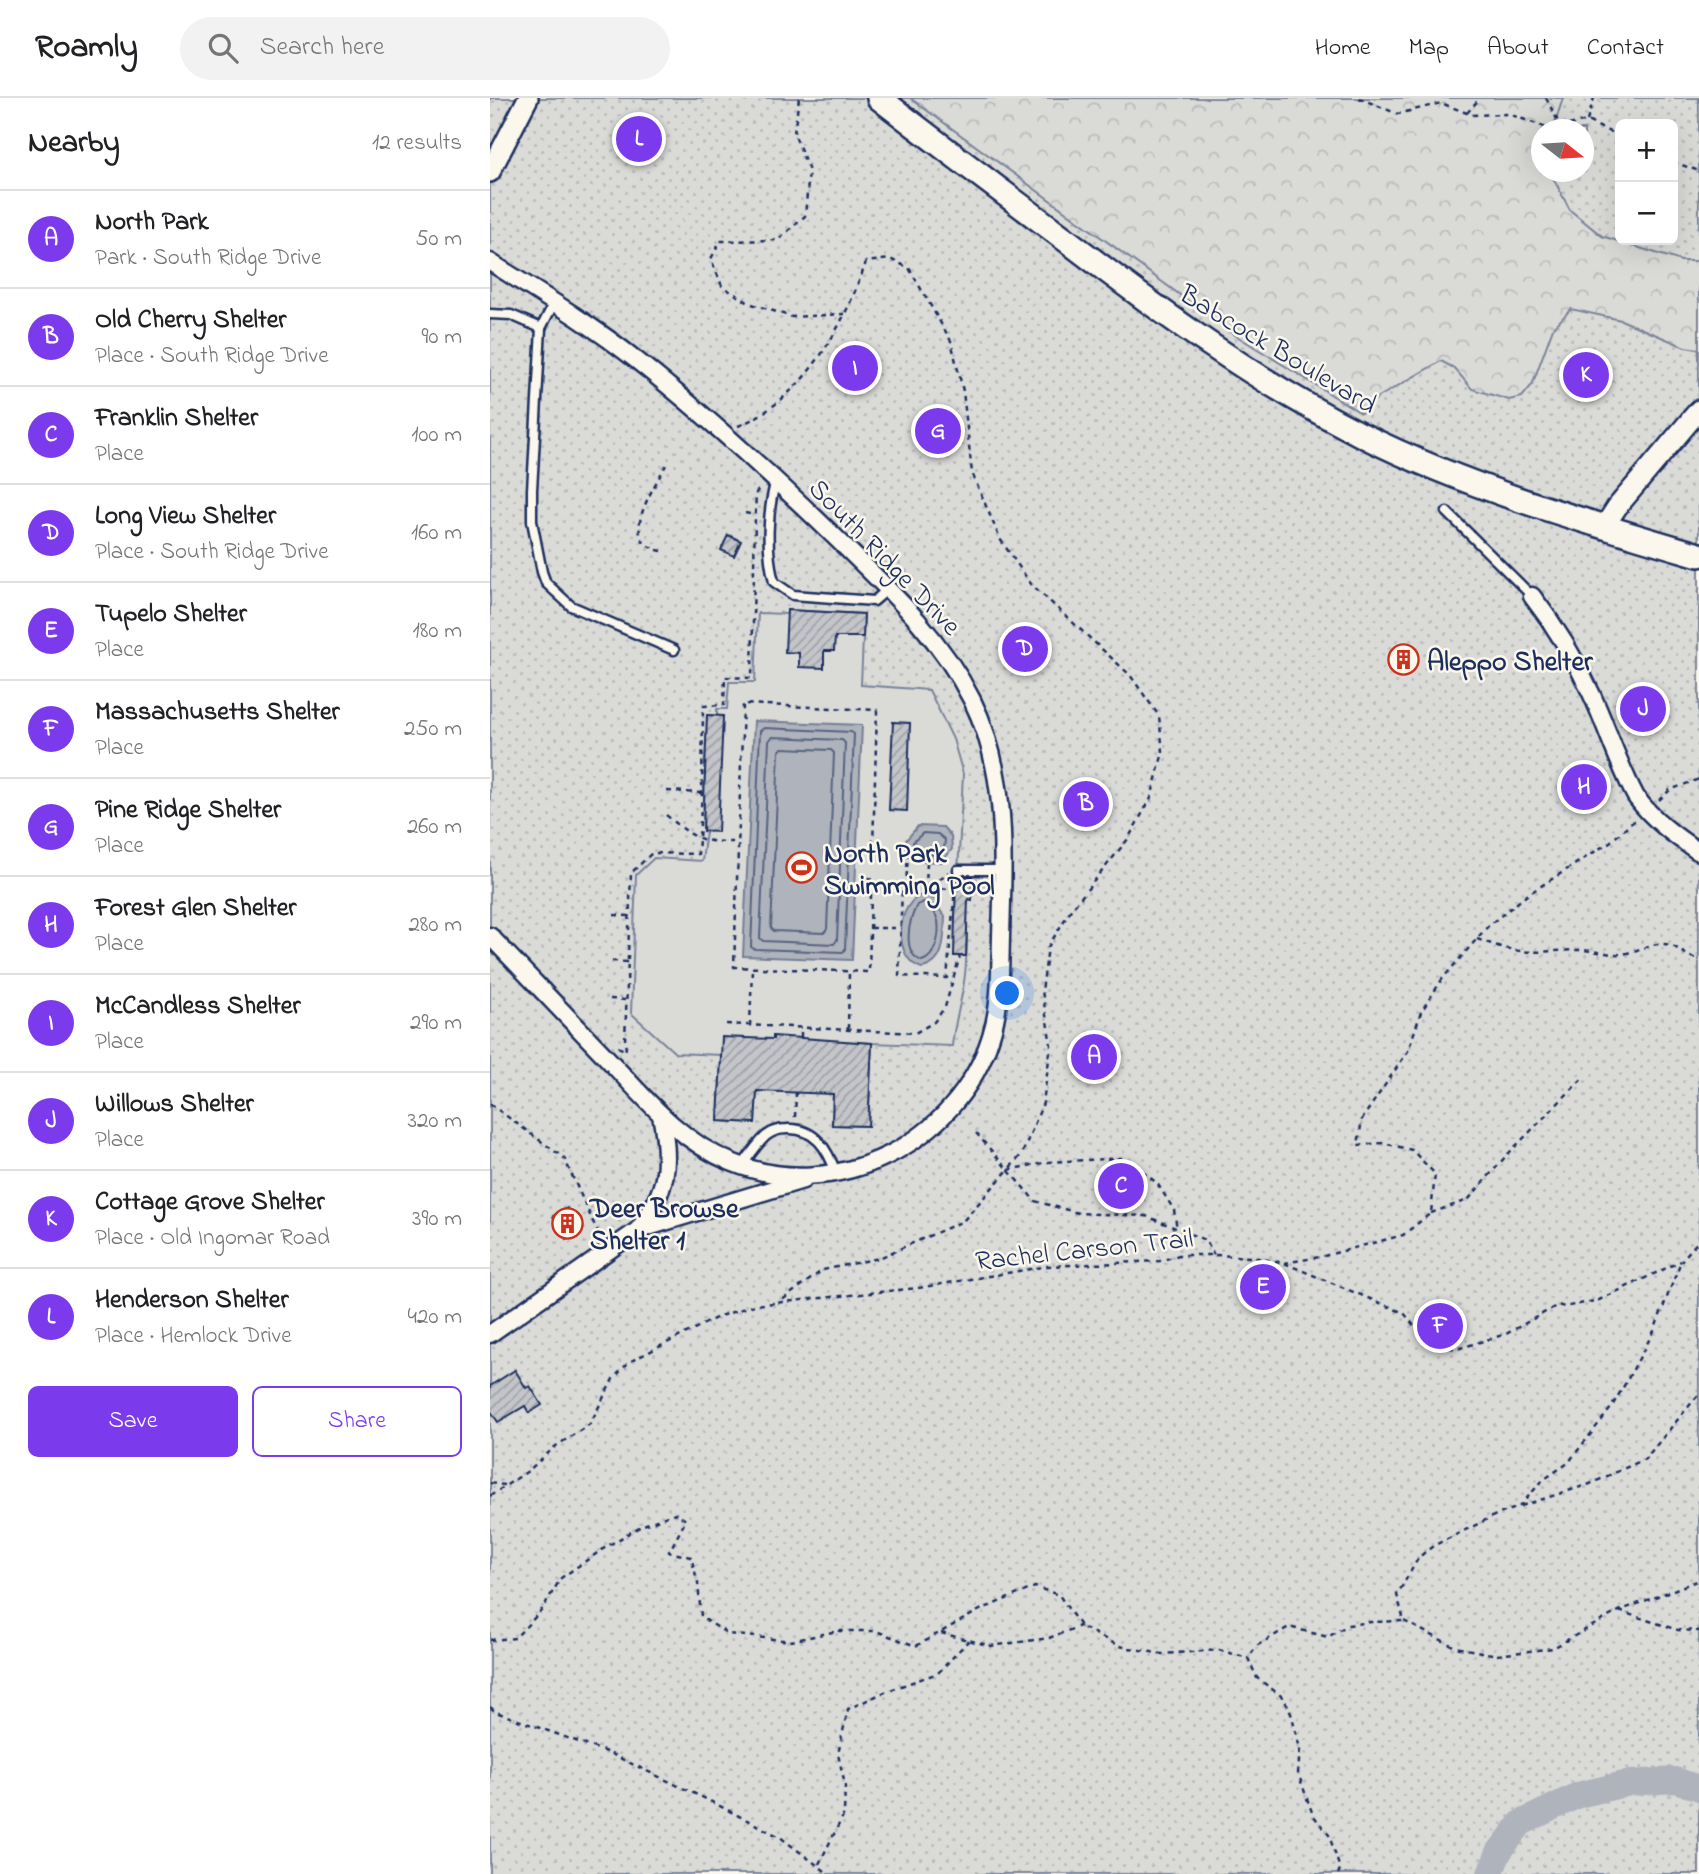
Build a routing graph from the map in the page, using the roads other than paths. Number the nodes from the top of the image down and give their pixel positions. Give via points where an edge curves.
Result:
1 (528, 98) edge
2 (879, 98) edge
3 (490, 172) edge
4 (490, 261) edge
5 (554, 303) junction
6 (490, 314) edge
7 (541, 328) junction
8 (1699, 410) edge
9 (776, 480) junction
10 (1447, 512) dead end
11 (1604, 527) junction
12 (1699, 555) edge
13 (888, 589) junction
14 (1532, 596) joint
15 (674, 650) dead end
16 (1699, 852) edge
17 (958, 870) road end
18 (1003, 870) junction
19 (490, 936) edge
20 (662, 1115) junction
21 (742, 1166) junction
22 (836, 1173) junction
23 (817, 1176) junction
24 (638, 1230) junction
25 (490, 1334) edge

1 - 3 street
2 - 11 main road, Babcock Boulevard via 1179,324 1310,407 1476,485
4 - 5 street, South Ridge Drive
5 - 7 lane
5 - 9 street, South Ridge Drive via 632,357
6 - 7 lane via 510,314
7 - 15 lane via 532,521 542,572 570,606
8 - 11 street
9 - 13 street, South Ridge Drive
9 - 13 lane via 770,500 774,582 793,595 874,601
10 - 14 lane
11 - 12 main road, Babcock Boulevard
13 - 18 street, South Ridge Drive via 931,634 975,705 1000,794
14 - 16 street via 1570,650 1636,797 1646,811
17 - 18 lane
18 - 22 street, South Ridge Drive via 998,1009 991,1038 971,1081 930,1130 857,1169
19 - 20 street, South Ridge Drive
20 - 21 street, South Ridge Drive via 699,1146
20 - 24 street, South Ridge Drive via 666,1179
21 - 22 lane via 767,1136 794,1128 818,1139
21 - 23 street, South Ridge Drive
22 - 23 street, South Ridge Drive
23 - 24 street, South Ridge Drive
24 - 25 street, South Ridge Drive

